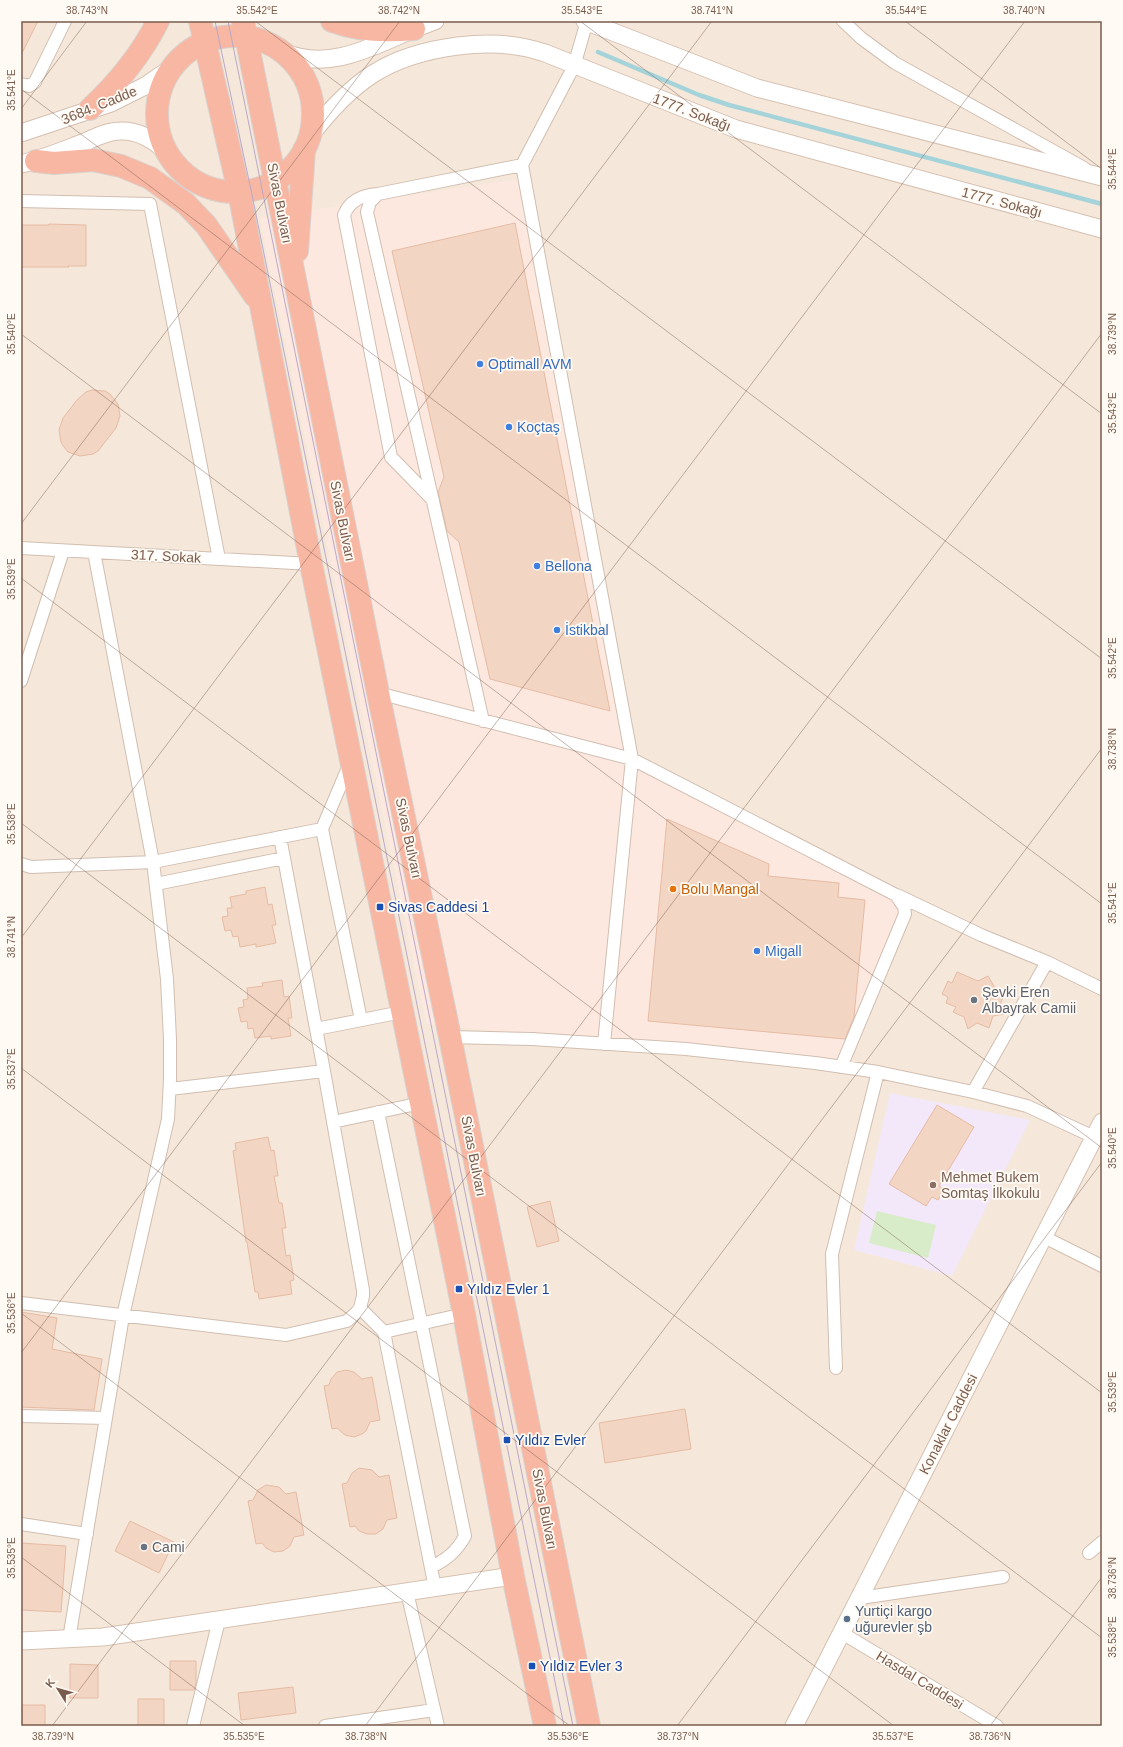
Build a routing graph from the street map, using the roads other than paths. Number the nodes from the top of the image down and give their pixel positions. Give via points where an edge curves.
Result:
1 (65, 21) edge
2 (158, 21) edge
3 (200, 21) edge
4 (332, 21) edge
5 (435, 21) edge
6 (586, 21) edge
7 (843, 21) edge
8 (245, 29) edge
9 (414, 29) junction
10 (205, 42) junction
11 (283, 52) junction
12 (574, 66) junction
13 (173, 67) junction
14 (21, 84) edge
15 (90, 109) junction
16 (21, 133) edge
17 (307, 144) junction
18 (167, 152) junction
19 (29, 162) edge
20 (522, 165) junction
21 (1101, 177) edge
22 (275, 180) junction
23 (239, 192) junction
24 (378, 194) junction
25 (21, 201) edge
26 (1102, 229) edge
27 (295, 280) junction
28 (260, 303) junction
29 (433, 500) junction
30 (21, 548) edge
31 (63, 551) junction
32 (94, 552) junction
33 (219, 559) junction
34 (310, 564) junction
35 (21, 681) edge
36 (378, 693) junction
37 (483, 721) junction
38 (632, 759) junction
39 (350, 761) junction
40 (322, 829) junction
41 (280, 837) junction
42 (284, 858) junction
43 (153, 862) junction
44 (21, 864) edge
45 (156, 884) junction
46 (896, 895) junction
47 (1046, 962) junction
48 (1102, 989) edge
49 (402, 1012) junction
50 (360, 1020) junction
51 (316, 1029) junction
52 (450, 1037) junction
53 (604, 1044) junction
54 (841, 1067) junction
55 (324, 1071) junction
56 (878, 1072) junction
57 (170, 1089) junction
58 (973, 1092) junction
59 (421, 1103) junction
60 (378, 1112) junction
61 (333, 1122) junction
62 (1102, 1122) edge
63 (1094, 1137) junction
64 (1044, 1237) junction
65 (1102, 1266) edge
66 (21, 1303) edge
67 (360, 1308) junction
68 (464, 1314) junction
69 (123, 1316) junction
70 (421, 1324) junction
71 (384, 1332) junction
72 (836, 1368) dead end
73 (21, 1416) edge
74 (106, 1418) junction
75 (21, 1524) edge
76 (87, 1534) junction
77 (1102, 1542) edge
78 (1089, 1553) dead end
79 (431, 1567) junction
80 (513, 1576) junction
81 (1004, 1577) dead end
82 (435, 1588) junction
83 (407, 1592) junction
84 (860, 1598) junction
85 (218, 1620) junction
86 (842, 1633) junction
87 (69, 1639) junction
88 (21, 1641) edge
89 (434, 1710) junction
90 (193, 1726) edge
91 (325, 1726) edge
92 (438, 1726) edge
93 (545, 1726) edge
94 (589, 1726) edge
95 (794, 1726) edge
96 (997, 1726) edge

1 - 14 street via 35,82 25,87
2 - 15 highway via 126,72
3 - 10 highway
4 - 9 highway via 364,30
5 - 9 street
6 - 12 street
6 - 21 street via 757,88
7 - 21 street via 895,63
8 - 10 highway via 230,36
8 - 11 highway
8 - 22 highway, Sivas Bulvarı
9 - 11 street via 381,44 330,59 302,59
10 - 13 highway via 193,48
10 - 23 highway
11 - 17 highway via 308,84 313,124
12 - 17 street, 1777. Sokağı via 529,48 501,43 426,50 398,60 364,80 334,106
12 - 20 street
12 - 26 street, 1777. Sokağı via 736,129
13 - 15 street, 3684. Cadde via 131,94
13 - 18 highway via 166,78 158,104 159,131
15 - 16 street, 3684. Cadde
17 - 22 highway via 296,162
17 - 27 highway
18 - 19 street, 3684. Cadde via 142,135 121,131
18 - 23 highway via 178,167 199,183 212,188
19 - 28 highway via 93,160 136,171 156,182 186,204 206,225
20 - 24 street
20 - 38 street
22 - 23 highway via 257,189
22 - 27 highway, Sivas Bulvarı
23 - 28 highway
24 - 29 street via 370,202 367,212
24 - 29 street via 354,201 344,215 391,457
25 - 33 street via 150,204
27 - 36 highway, Sivas Bulvarı
28 - 34 highway
29 - 37 street
30 - 31 street, 317. Sokak
31 - 32 street, 317. Sokak
31 - 35 street
32 - 33 street, 317. Sokak
32 - 43 street
33 - 34 street, 317. Sokak
34 - 39 highway
36 - 37 street
36 - 52 highway, Sivas Bulvarı
37 - 38 street
38 - 46 street
38 - 53 street
39 - 40 street
39 - 49 highway
40 - 41 street
40 - 50 street
41 - 42 street
41 - 43 street
42 - 45 street
42 - 51 street
43 - 44 street via 31,867
43 - 45 street
45 - 57 street via 170,1009
46 - 47 street
46 - 54 street via 904,907 905,914
47 - 48 street
47 - 58 street
49 - 50 street
49 - 59 highway
50 - 51 street
51 - 55 street
52 - 53 street
52 - 94 highway, Sivas Bulvarı
53 - 54 street via 686,1049
54 - 56 street
55 - 57 street
55 - 61 street
56 - 58 street
56 - 72 street via 832,1254
57 - 69 street via 168,1119
58 - 63 street via 1027,1106
59 - 60 street
59 - 68 highway
60 - 61 street
60 - 70 street
61 - 67 street via 363,1290
62 - 63 street, Konaklar Caddesi
63 - 64 street, Konaklar Caddesi
64 - 65 street
64 - 84 street, Konaklar Caddesi
66 - 69 street
67 - 69 street via 347,1321 286,1335
67 - 71 street
68 - 70 street
68 - 80 highway
69 - 74 street
70 - 71 street
70 - 79 street via 465,1536 457,1550
71 - 79 street
73 - 74 street
74 - 76 street
75 - 76 street
76 - 87 street
77 - 78 street
79 - 82 street
80 - 82 street
80 - 93 highway
81 - 84 street
82 - 83 street
83 - 85 street
83 - 89 street
84 - 86 street, Konaklar Caddesi
85 - 87 street via 103,1637
85 - 90 street
86 - 95 street, Konaklar Caddesi
86 - 96 street, Hasdal Caddesi
87 - 88 street
89 - 91 street
89 - 92 street

